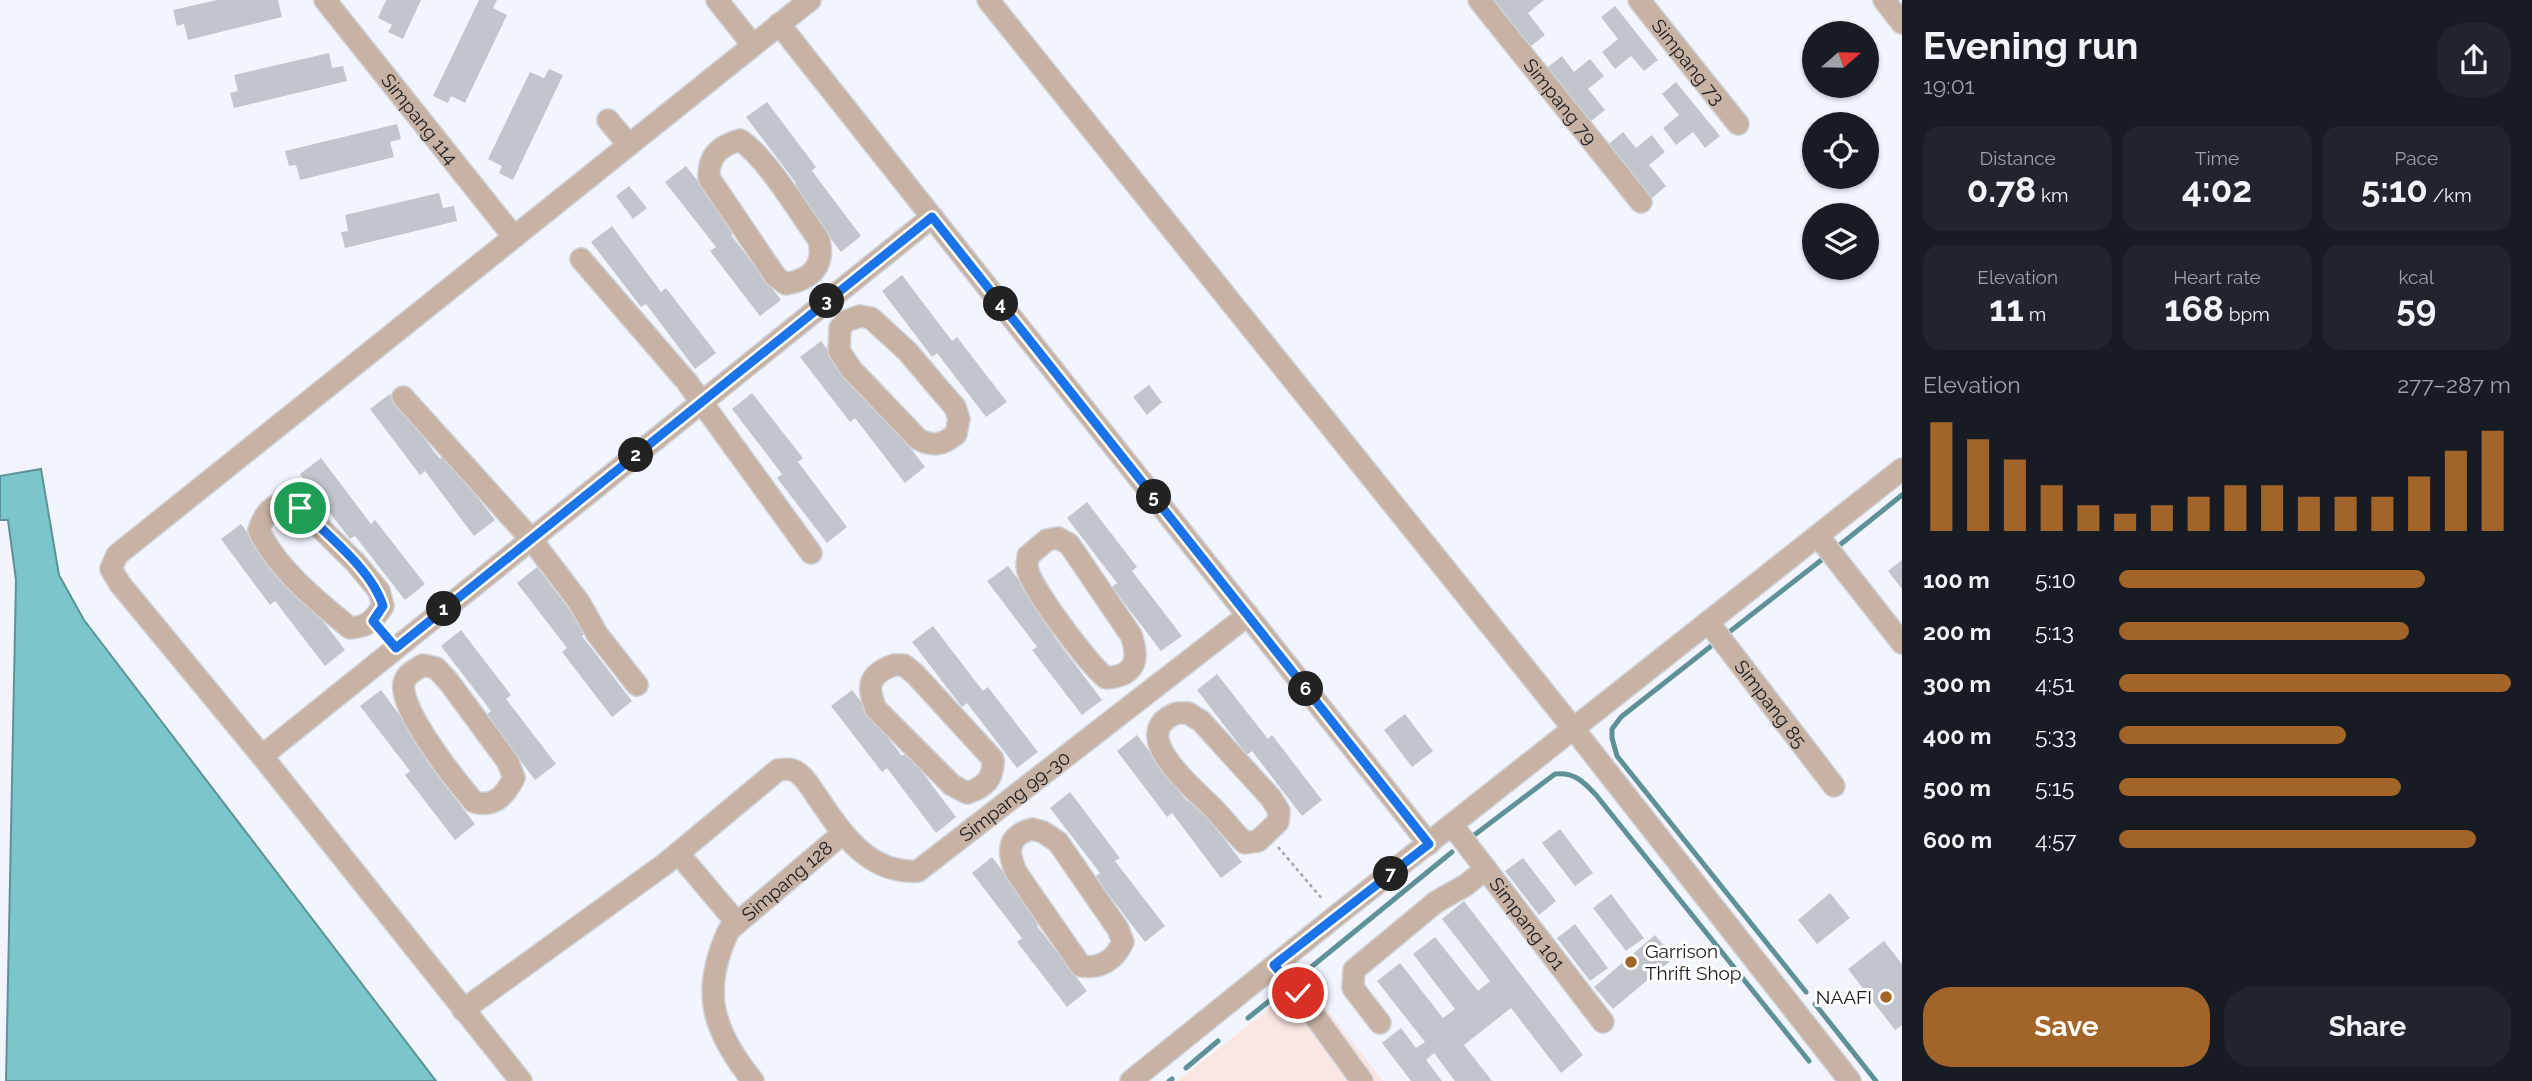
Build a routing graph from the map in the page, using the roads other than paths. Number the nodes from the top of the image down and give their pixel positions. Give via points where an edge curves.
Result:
1 (326, 0) edge
2 (717, 0) edge
3 (810, 0) edge
4 (988, 0) edge
5 (1479, 0) edge
6 (1639, 0) edge
7 (1884, 0) edge
8 (779, 23) junction
9 (1902, 23) edge
10 (752, 44) junction
11 (608, 120) dead end
12 (1738, 124) dead end
13 (628, 145) junction
14 (1641, 202) dead end
15 (932, 217) junction
16 (514, 237) junction
17 (581, 259) dead end
18 (808, 276) junction
19 (827, 300) junction
20 (846, 321) junction
21 (403, 397) dead end
22 (702, 402) junction
23 (1902, 469) edge
24 (1818, 536) junction
25 (531, 539) junction
26 (811, 553) dead end
27 (1248, 615) junction
28 (373, 621) junction
29 (1708, 622) junction
30 (1902, 643) edge
31 (396, 648) junction
32 (411, 672) junction
33 (1127, 672) junction
34 (637, 685) dead end
35 (1146, 695) junction
36 (1164, 718) junction
37 (1573, 728) junction
38 (262, 756) junction
39 (1834, 786) dead end
40 (982, 788) junction
41 (1001, 808) junction
42 (1452, 825) junction
43 (1019, 833) junction
44 (842, 834) junction
45 (1429, 844) junction
46 (678, 853) junction
47 (1486, 869) junction
48 (737, 923) junction
49 (1274, 965) junction
50 (463, 1010) junction
51 (1603, 1022) dead end
52 (1380, 1023) dead end
53 (521, 1081) edge
54 (753, 1081) edge
55 (1131, 1081) edge
56 (1362, 1081) edge
57 (1850, 1081) edge

1 - 16 street, Simpang 114
2 - 10 street
3 - 8 street
4 - 37 street
5 - 14 street, Simpang 79
6 - 12 street, Simpang 73
7 - 9 street
8 - 10 street
8 - 15 street
10 - 13 street
11 - 13 street
13 - 16 street
15 - 19 street
15 - 27 street
16 - 38 street via 117,555 111,569 120,584
17 - 22 street
18 - 18 street via 786,284 776,277 709,178 708,163 717,150 740,140 770,172 819,240 817,268
18 - 19 street
19 - 20 street
19 - 22 street
20 - 20 street via 871,318 908,352 954,407 959,419 956,434 946,443 929,445 918,439 852,370 839,351 840,328
21 - 25 street
22 - 25 street
22 - 26 street
23 - 24 street
24 - 29 street
24 - 30 street
25 - 31 street
25 - 34 street
27 - 35 street, Simpang 99-30
27 - 45 street
28 - 28 street via 383,606 379,591 356,563 300,508 284,502 271,507 259,530 287,571 350,628
28 - 31 street
29 - 37 street
29 - 39 street, Simpang 85
31 - 32 street
31 - 38 street
32 - 32 street via 423,665 436,668 508,762 514,778 497,801 474,803 433,748 403,693 404,680
33 - 33 street via 1106,678 1060,622 1027,567 1035,547 1058,538 1069,544 1131,635 1135,664
33 - 35 street
35 - 36 street
35 - 41 street, Simpang 99-30
36 - 36 street via 1188,713 1201,722 1271,798 1279,811 1278,822 1269,832 1258,841 1245,843 1182,778 1160,747 1159,726
37 - 42 street
37 - 57 street
38 - 50 street
40 - 40 street via 967,793 952,785 876,709 869,693 872,680 882,669 904,665 981,744 993,759 994,772
40 - 41 street
41 - 43 street
41 - 44 street, Simpang 99-30 via 918,871 884,867
42 - 45 street
42 - 47 street, Simpang 101
43 - 43 street via 1043,832 1058,842 1118,929 1123,942 1105,963 1081,966 1016,872 1010,858
44 - 46 street, Simpang 99-30 via 801,774 790,768 778,770
44 - 48 street, Simpang 128
45 - 49 street
46 - 48 street
46 - 50 street
47 - 51 street, Simpang 101
47 - 52 street via 1436,902 1354,971 1353,988
48 - 54 street, Simpang 128 via 729,930 717,961 712,984 714,1011 722,1038
49 - 55 street
49 - 56 street
50 - 53 street

